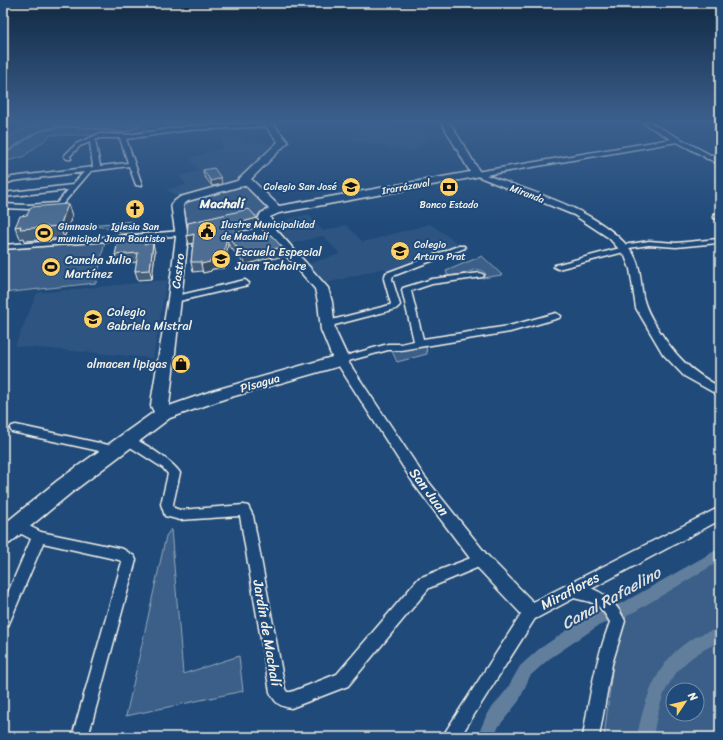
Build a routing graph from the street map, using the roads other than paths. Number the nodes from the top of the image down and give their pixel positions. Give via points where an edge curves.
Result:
1 (95, 158) edge
2 (130, 158) edge
3 (268, 158) edge
4 (466, 158) edge
5 (574, 158) edge
6 (710, 158) edge
7 (720, 163) edge
8 (132, 164) junction
9 (97, 169) junction
10 (88, 171) junction
11 (476, 174) junction
12 (246, 180) junction
13 (4, 182) edge
14 (139, 185) dead end
15 (75, 187) junction
16 (3, 195) edge
17 (3, 206) edge
18 (276, 210) junction
19 (182, 233) junction
20 (718, 241) dead end
21 (3, 247) edge
22 (461, 248) dead end
23 (624, 248) junction
24 (558, 267) dead end
25 (480, 275) dead end
26 (245, 282) dead end
27 (175, 299) junction
28 (556, 316) dead end
29 (327, 324) junction
30 (419, 343) junction
31 (341, 360) junction
32 (720, 392) edge
33 (164, 414) junction
34 (16, 429) dead end
35 (121, 445) junction
36 (720, 513) edge
37 (10, 532) edge
38 (39, 537) junction
39 (481, 560) junction
40 (572, 590) junction
41 (531, 612) junction
42 (3, 622) edge
43 (80, 737) edge
44 (450, 737) edge
45 (591, 737) edge

1 - 9 street
2 - 8 street
3 - 12 main road
4 - 11 main road
5 - 11 street, Irarrázaval
6 - 7 street
8 - 9 street
8 - 14 street
9 - 10 street
10 - 13 street
10 - 15 street
11 - 18 main road, Irarrázaval
11 - 23 street, Miranda via 584,216
12 - 18 main road
12 - 19 main road, Castro via 235,186 180,201 177,204
15 - 16 street
15 - 17 street via 59,205
18 - 29 main road via 268,212 264,220 321,288 325,295
19 - 21 street
19 - 27 main road, Castro
20 - 23 street via 676,245 649,243
22 - 29 street via 389,275 396,305 393,307
23 - 24 street
23 - 32 street, Miranda via 631,258 640,306 666,350 685,372
25 - 30 street via 428,283 406,290
26 - 27 street
27 - 33 main road, Castro via 160,397 160,406
28 - 30 street, Pisagua via 498,332
29 - 31 main road via 330,340
30 - 31 street, Pisagua via 384,348
31 - 33 main road, Pisagua via 218,395
31 - 39 street, San Juan via 418,480
33 - 35 main road, Pisagua
34 - 35 street
35 - 37 main road, Pisagua
35 - 39 street, Jardín de Machalí via 167,465 174,473 167,504 169,512 180,515 244,510 278,692 283,700 290,700 342,680 424,583
36 - 40 street, Miraflores
37 - 38 street
38 - 42 street
38 - 43 street via 123,555 129,560
39 - 41 street, San Juan
40 - 41 street, Miraflores
40 - 45 street via 591,594 604,601 618,622 600,674
41 - 44 street, Miraflores

